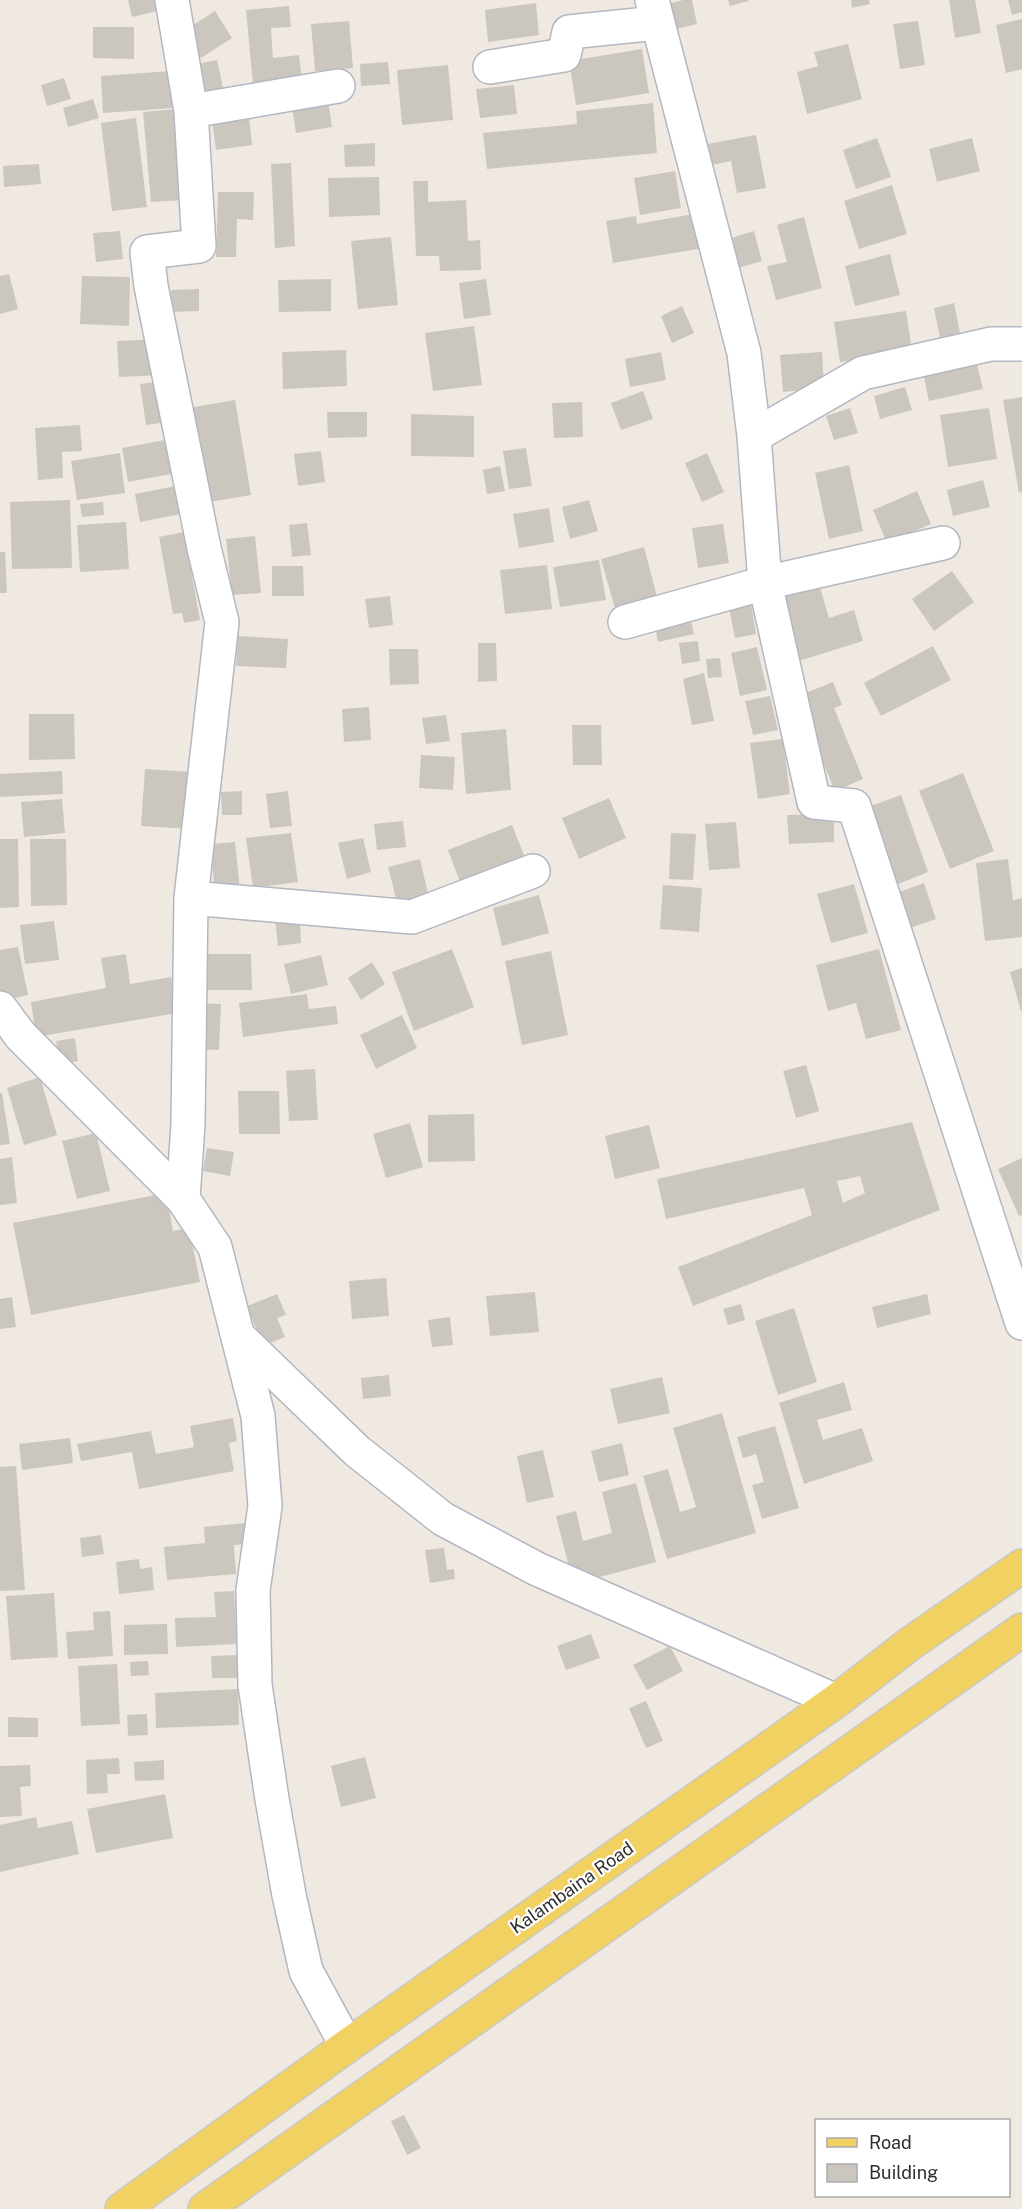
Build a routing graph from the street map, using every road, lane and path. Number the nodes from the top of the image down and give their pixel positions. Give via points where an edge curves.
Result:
1 (172, 0) edge
2 (654, 12) edge
3 (490, 68) dead end
4 (338, 86) dead end
5 (191, 111) junction
6 (1022, 344) edge
7 (754, 436) junction
8 (943, 543) dead end
9 (765, 583) junction
10 (626, 622) dead end
11 (533, 871) dead end
12 (191, 898) junction
13 (0, 1008) edge
14 (183, 1199) junction
15 (1022, 1323) edge
16 (238, 1336) junction
17 (1022, 1566) edge
18 (1022, 1630) edge
19 (836, 1701) junction
20 (347, 2046) junction
21 (122, 2209) edge
22 (206, 2209) edge

1 - 5 street
2 - 3 street via 569,32 564,55
2 - 7 street via 744,353
4 - 5 street
5 - 12 street via 199,246 147,252 222,622
6 - 7 street via 991,344 863,373
7 - 9 street
8 - 9 street
9 - 10 street
9 - 15 street via 814,802 854,806
11 - 12 street via 412,917
12 - 14 street via 188,1124
13 - 14 street via 21,1036
14 - 16 street via 215,1247
16 - 19 street via 357,1451 443,1518 537,1569
16 - 20 street via 258,1416 265,1506 253,1590 255,1674 270,1788 306,1971
17 - 19 main road, Kalambaina Road
18 - 22 main road
19 - 20 main road, Kalambaina Road
20 - 21 main road, Kalambaina Road

